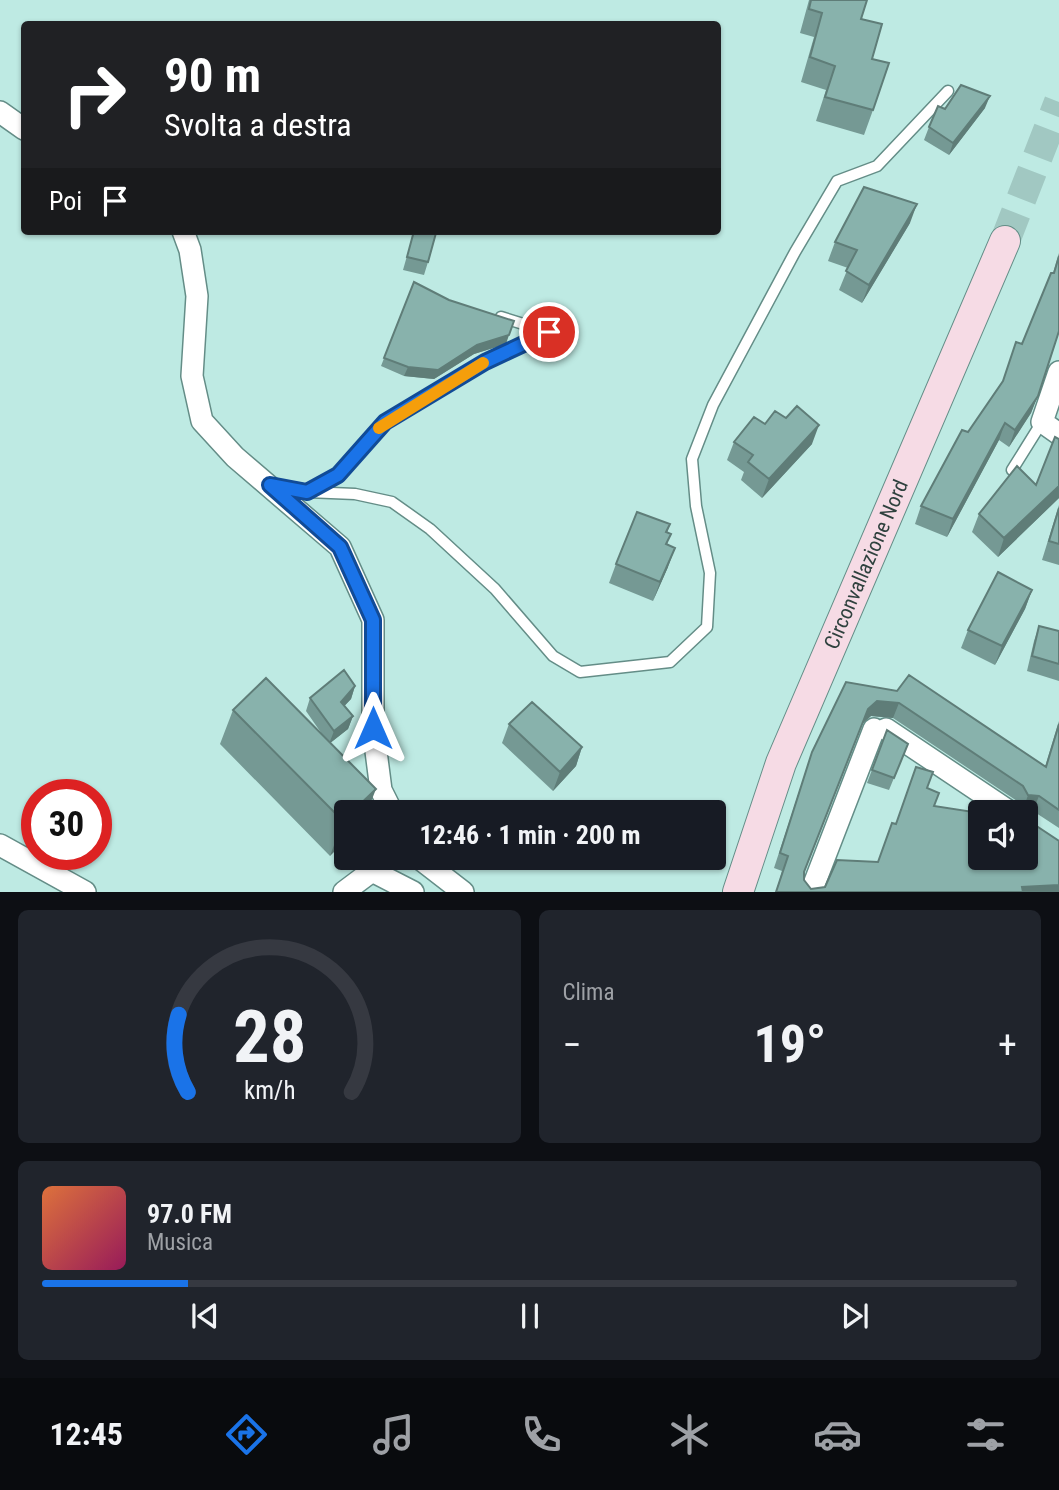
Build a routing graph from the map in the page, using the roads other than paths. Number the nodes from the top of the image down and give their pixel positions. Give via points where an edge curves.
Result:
1 (948, 91) dead end
2 (0, 112) edge
3 (21, 127) edge
4 (184, 235) edge
5 (1004, 241) tunnel mouth
6 (486, 313) edge
7 (1059, 372) edge
8 (1051, 428) edge
9 (1012, 470) edge
10 (270, 485) junction
11 (307, 492) junction
12 (386, 800) edge
13 (991, 800) edge
14 (0, 845) edge
15 (372, 870) junction
16 (435, 870) edge
17 (85, 891) edge
18 (344, 891) edge
19 (358, 891) edge
20 (414, 891) edge
21 (463, 891) edge
22 (738, 891) edge
23 (811, 891) edge

1 - 11 lane via 877,166 837,181 713,405 692,459 710,573 707,627 670,662 580,672 553,656 495,589 430,529 392,502 355,494
2 - 3 street
4 - 10 street via 197,296 192,376 202,421 235,457
5 - 22 main road, Circonvallazione Nord via 781,763
6 - 11 lane via 549,332 485,362 385,422 338,475
7 - 8 street
8 - 9 lane
10 - 11 lane
10 - 12 street via 340,547 373,620 373,728 380,790
13 - 23 street via 880,729
14 - 17 street
15 - 18 street
15 - 19 street
15 - 20 street
16 - 21 street

